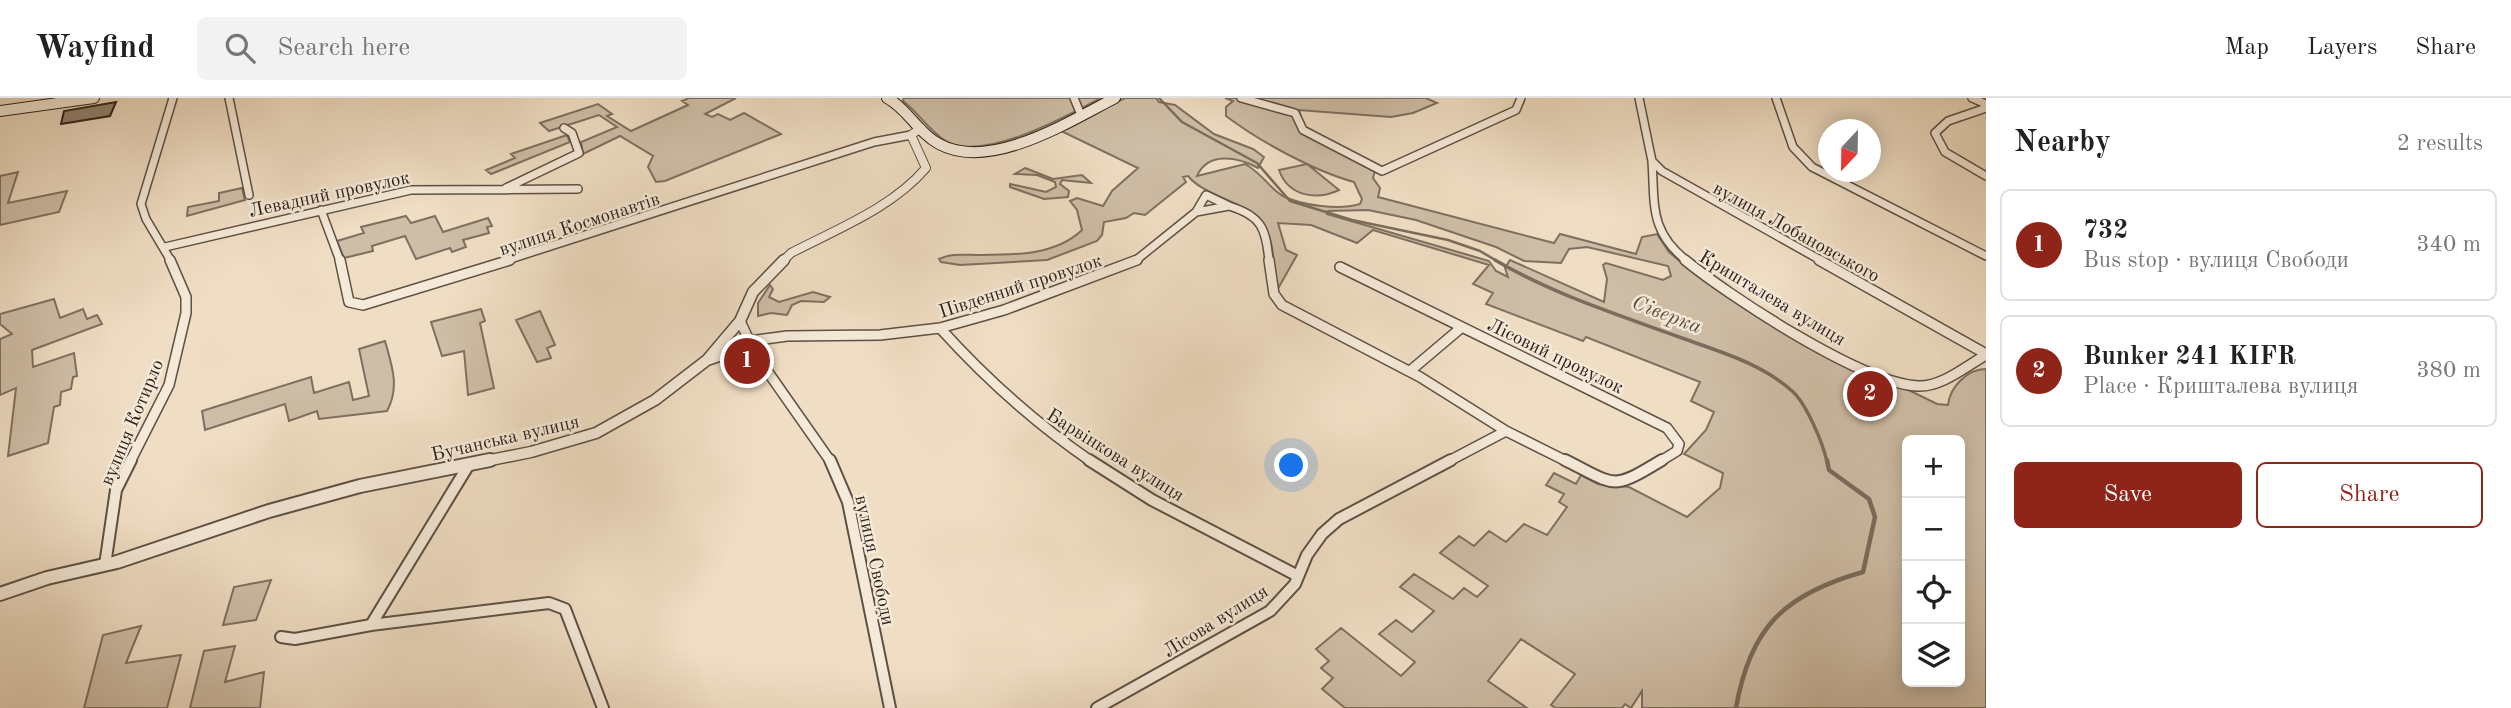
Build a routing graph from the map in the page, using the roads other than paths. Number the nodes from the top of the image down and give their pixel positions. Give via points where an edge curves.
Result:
1 (94, 98) edge
2 (173, 98) edge
3 (229, 98) edge
4 (887, 98) edge
5 (1074, 98) edge
6 (1115, 98) edge
7 (1241, 98) edge
8 (1521, 98) edge
9 (1639, 98) edge
10 (1776, 98) edge
11 (1972, 98) edge
12 (1986, 106) edge
13 (0, 111) edge
14 (1082, 116) junction
15 (564, 128) dead end
16 (916, 132) junction
17 (1653, 161) junction
18 (1986, 176) edge
19 (578, 188) dead end
20 (502, 190) junction
21 (248, 195) dead end
22 (1229, 206) junction
23 (321, 210) junction
24 (1196, 212) junction
25 (165, 247) junction
26 (1986, 256) edge
27 (1339, 267) dead end
28 (740, 321) junction
29 (1462, 327) junction
30 (940, 328) junction
31 (750, 341) junction
32 (1986, 354) edge
33 (756, 355) junction
34 (708, 360) junction
35 (1410, 370) junction
36 (1506, 431) junction
37 (468, 466) junction
38 (105, 565) junction
39 (1298, 576) junction
40 (0, 594) edge
41 (371, 625) junction
42 (281, 637) dead end
43 (603, 708) edge
44 (890, 708) edge
45 (1097, 708) edge

1 - 13 main road
2 - 25 street, вулиця Котирло via 141,204
3 - 21 street
4 - 16 main road via 910,112
5 - 14 street
6 - 14 main road
7 - 8 street via 1295,113 1303,130 1382,171 1516,110
9 - 17 street
10 - 26 street via 1793,147 1812,167
11 - 12 street
12 - 18 street via 1948,121 1935,133 1945,152
14 - 16 main road via 983,151 948,149
15 - 20 street, Левадний провулок via 572,133 579,153
16 - 23 street, вулиця Космонавтів via 363,305 349,302 338,252
16 - 28 street, Бучанська вулиця via 926,169 874,211 791,253 753,292
17 - 32 street, вулиця Лобановського via 1697,193
17 - 32 street, Кришталева вулиця via 1656,217 1672,251 1717,285 1821,348 1918,387
19 - 20 street, Левадний провулок
20 - 23 street, Левадний провулок via 411,190
22 - 24 street, Південний провулок
22 - 24 street, Південний провулок via 1206,195
22 - 35 street via 1251,213 1261,226 1268,243 1272,295 1282,305
23 - 25 street, Левадний провулок
24 - 30 street, Південний провулок via 1134,262 1083,284
25 - 38 street, вулиця Котирло via 186,297 186,313 169,385 116,490
27 - 29 street, Лісовий провулок
28 - 31 street, вулиця Свободи
28 - 34 street, Бучанська вулиця
29 - 35 street
29 - 36 street, Лісовий провулок via 1657,422 1679,444 1677,451 1628,481 1612,483
30 - 31 street, Південний провулок
30 - 39 street, Барвінкова вулиця via 966,360 1044,431 1157,501
31 - 33 street, вулиця Свободи
33 - 34 street via 733,351
33 - 44 street, вулиця Свободи via 833,464 848,502
34 - 37 street, Бучанська вулиця via 655,400 596,433
35 - 36 street
36 - 39 street, Лісова вулиця via 1339,519 1322,534
37 - 38 street, Бучанська вулиця via 360,486 282,507
37 - 41 street
38 - 40 street, Бучанська вулиця
39 - 45 street, Лісова вулиця via 1270,611
41 - 42 street via 295,639
41 - 43 street via 559,605 565,609

